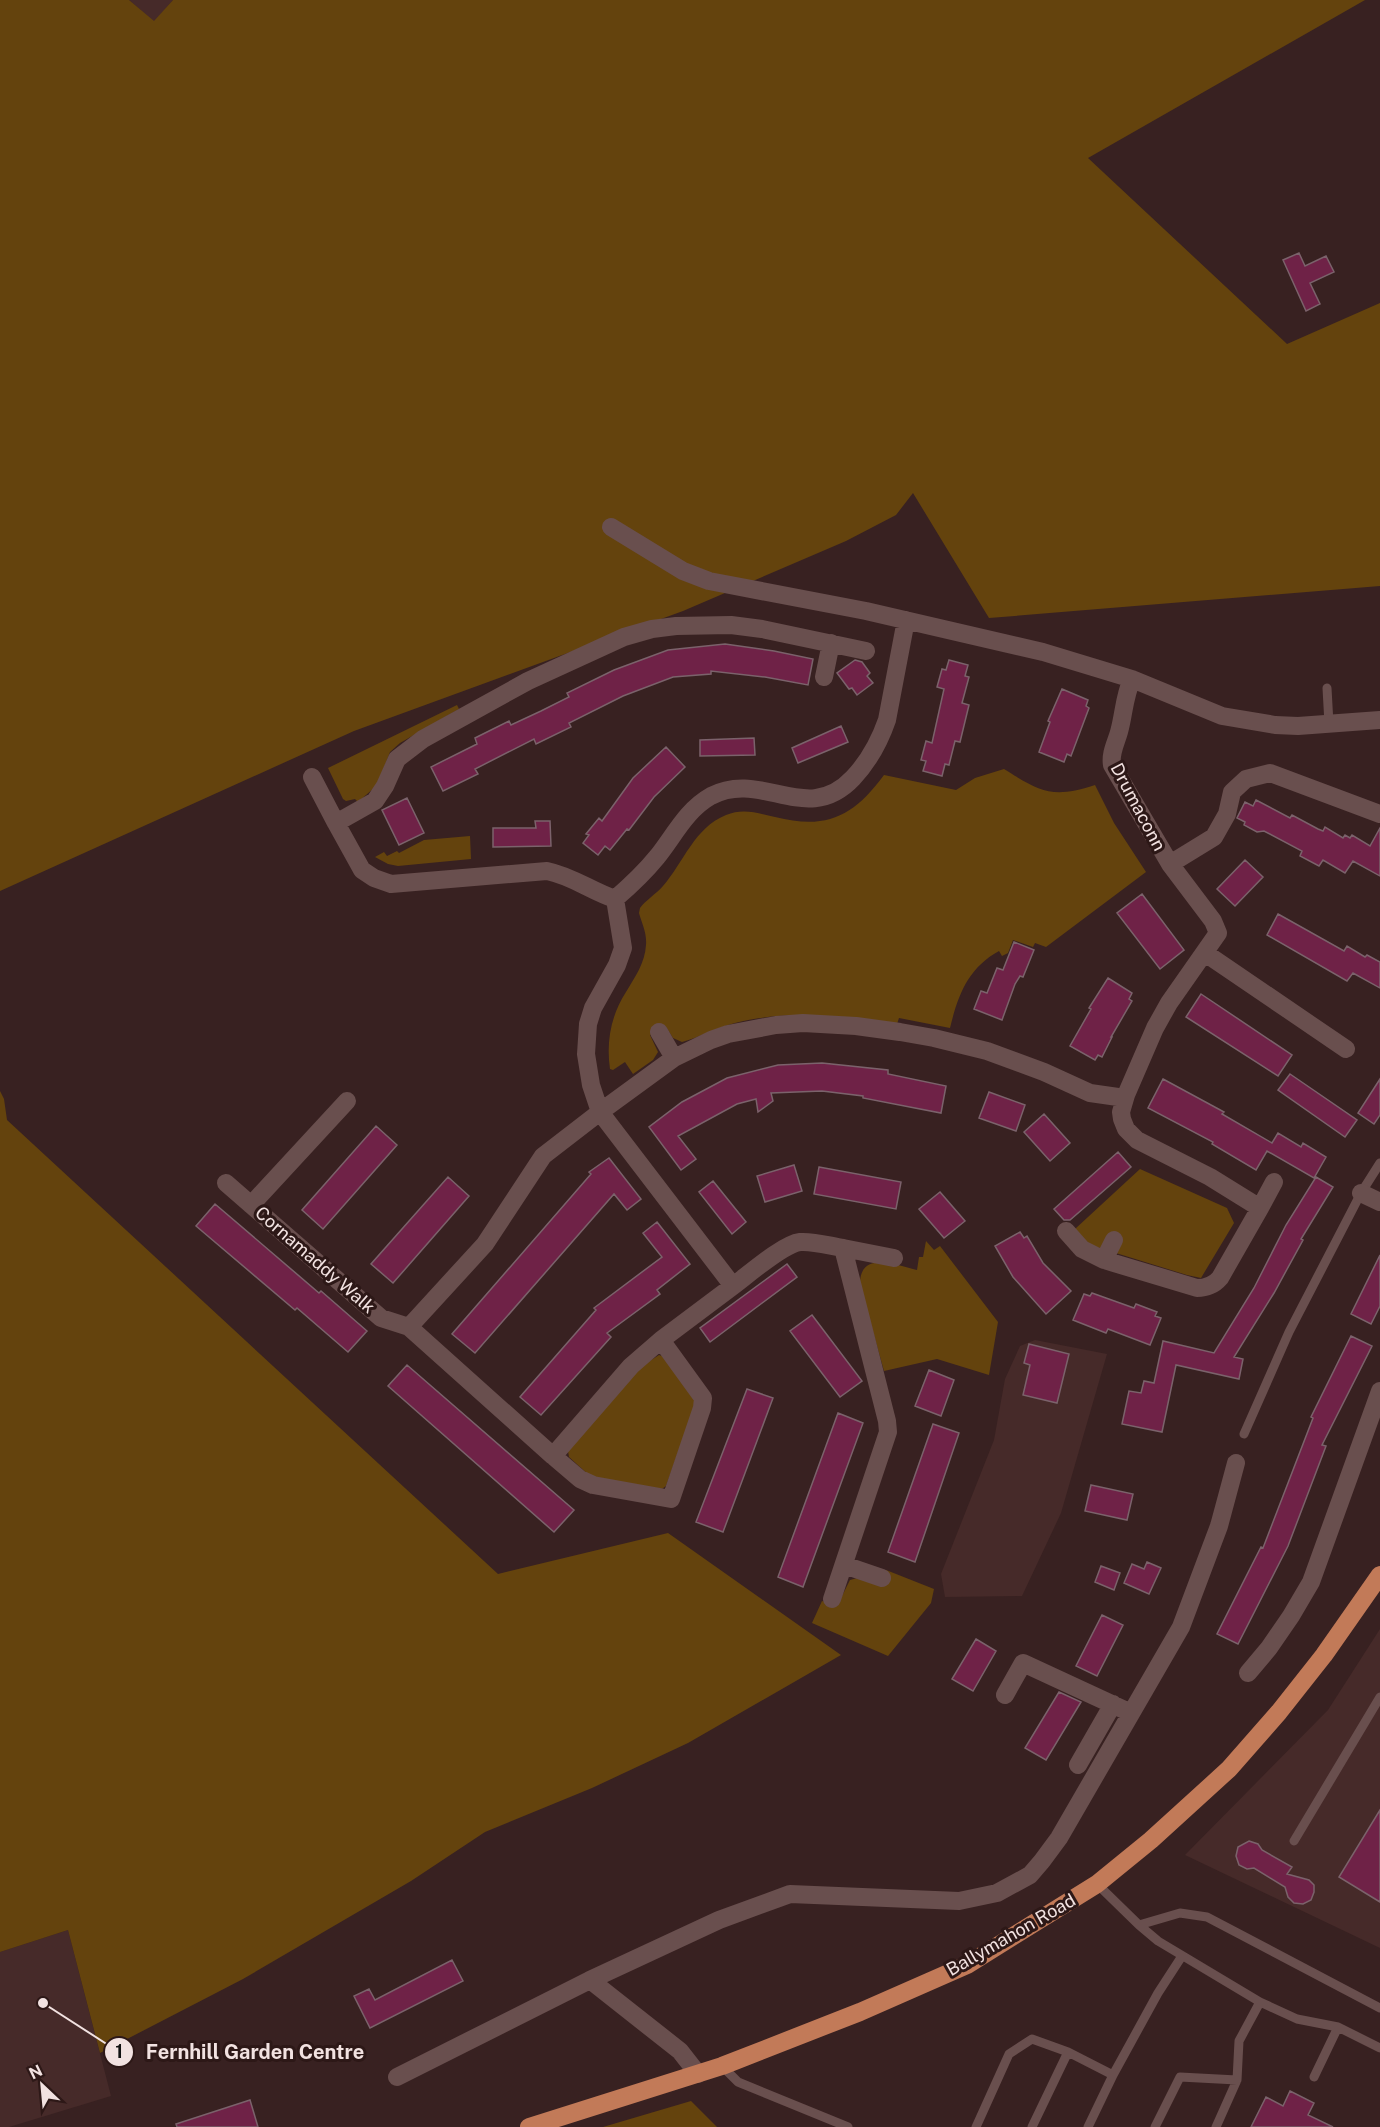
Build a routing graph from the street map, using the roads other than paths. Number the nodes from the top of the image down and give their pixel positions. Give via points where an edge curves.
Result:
1 (610, 527) dead end
2 (906, 620) junction
3 (831, 643) junction
4 (866, 651) dead end
5 (824, 677) dead end
6 (1132, 679) junction
7 (1327, 688) dead end
8 (1380, 720) edge
9 (1329, 724) junction
10 (312, 777) dead end
11 (1380, 814) edge
12 (336, 823) junction
13 (1170, 864) junction
14 (615, 899) junction
15 (1205, 953) junction
16 (659, 1032) dead end
17 (1346, 1049) dead end
18 (674, 1058) junction
19 (1125, 1098) junction
20 (348, 1101) dead end
21 (600, 1112) junction
22 (1380, 1163) edge
23 (1274, 1182) dead end
24 (226, 1184) dead end
25 (1361, 1193) junction
26 (1380, 1202) edge
27 (251, 1205) junction
28 (1260, 1208) junction
29 (1066, 1231) dead end
30 (1114, 1240) dead end
31 (843, 1248) junction
32 (894, 1258) dead end
33 (1104, 1260) junction
34 (733, 1286) junction
35 (409, 1327) junction
36 (661, 1340) junction
37 (1380, 1391) edge
38 (1244, 1434) dead end
39 (553, 1456) junction
40 (1236, 1463) dead end
41 (844, 1565) junction
42 (1379, 1577) edge
43 (882, 1578) dead end
44 (832, 1599) dead end
45 (1248, 1673) dead end
46 (1005, 1695) dead end
47 (1380, 1697) edge
48 (1113, 1704) junction
49 (1131, 1713) junction
50 (1078, 1765) dead end
51 (1294, 1841) dead end
52 (1097, 1884) junction
53 (1139, 1925) junction
54 (1182, 1956) junction
55 (590, 1980) junction
56 (1260, 2002) junction
57 (1380, 2008) edge
58 (1338, 2026) junction
59 (1380, 2048) edge
60 (1068, 2052) junction
61 (722, 2066) junction
62 (698, 2074) junction
63 (1113, 2075) junction
64 (397, 2077) dead end
65 (1314, 2077) dead end
66 (1237, 2080) junction
67 (529, 2127) edge
68 (848, 2127) edge
69 (976, 2127) edge
70 (1032, 2127) edge
71 (1088, 2127) edge
72 (1155, 2127) edge
73 (1216, 2127) edge

1 - 2 street via 683,571 709,581
2 - 6 street via 1042,652
2 - 14 street via 882,735 851,780 834,794 814,800 752,788 730,789 711,796 693,809 639,878
3 - 4 street
3 - 5 street
3 - 12 street via 731,625 676,626 624,637 528,681 423,739 397,759 375,801
6 - 9 street via 1222,716 1275,725
6 - 13 street, Drumaconn via 1125,694 1112,765
7 - 9 lane
8 - 9 street
10 - 12 street
11 - 13 street, Drumaconn via 1270,773 1246,779 1232,792 1227,814 1214,837
12 - 14 street via 362,870 383,882 548,871
13 - 15 street, Drumaconn via 1217,929
14 - 21 street via 622,955 593,1008 586,1038 588,1072
15 - 17 street
15 - 19 street, Drumaconn via 1169,1003
16 - 18 street
18 - 19 street via 711,1040 746,1030 803,1023 856,1026 978,1049 1090,1093
18 - 21 street
19 - 28 street, Drumaconn via 1122,1119 1137,1140
20 - 27 street
21 - 34 street
21 - 35 street via 543,1156 485,1244
22 - 25 lane
23 - 28 street
24 - 27 street, Cornamaddy Walk
25 - 26 street
25 - 38 lane via 1289,1332
27 - 35 street, Cornamaddy Walk via 381,1318
28 - 33 street via 1220,1278 1204,1288
29 - 33 street via 1082,1250
30 - 33 street
31 - 32 street
31 - 34 street via 796,1243
31 - 41 street via 888,1432
34 - 36 street
35 - 39 street, Cornamaddy Walk
36 - 39 street via 631,1366
36 - 39 street, Cornamaddy Walk via 703,1398 668,1506 593,1485
37 - 45 street via 1311,1582 1292,1616
40 - 49 street via 1220,1526 1189,1609
41 - 43 street
41 - 44 street
42 - 52 main road, Ballymahon Road via 1324,1655 1229,1768
46 - 48 street via 1023,1663
47 - 51 lane
48 - 49 street
48 - 50 street
49 - 55 street via 1042,1861 1030,1875 997,1893 959,1901 790,1894 719,1920
52 - 53 lane
52 - 61 main road, Ballymahon Road via 967,1965 849,2017
53 - 54 lane
53 - 57 lane via 1180,1913 1207,1917
54 - 56 lane
54 - 63 lane
55 - 62 street via 680,2051
55 - 64 street
56 - 58 lane via 1297,2019
56 - 66 lane via 1239,2041
58 - 59 lane
58 - 65 lane
60 - 63 lane
60 - 69 lane via 1032,2039 1009,2054
60 - 70 lane
61 - 62 main road, Ballymahon Road
61 - 68 lane via 738,2082
62 - 67 main road, Ballymahon Road
63 - 71 lane
66 - 72 lane via 1180,2077
66 - 73 lane

